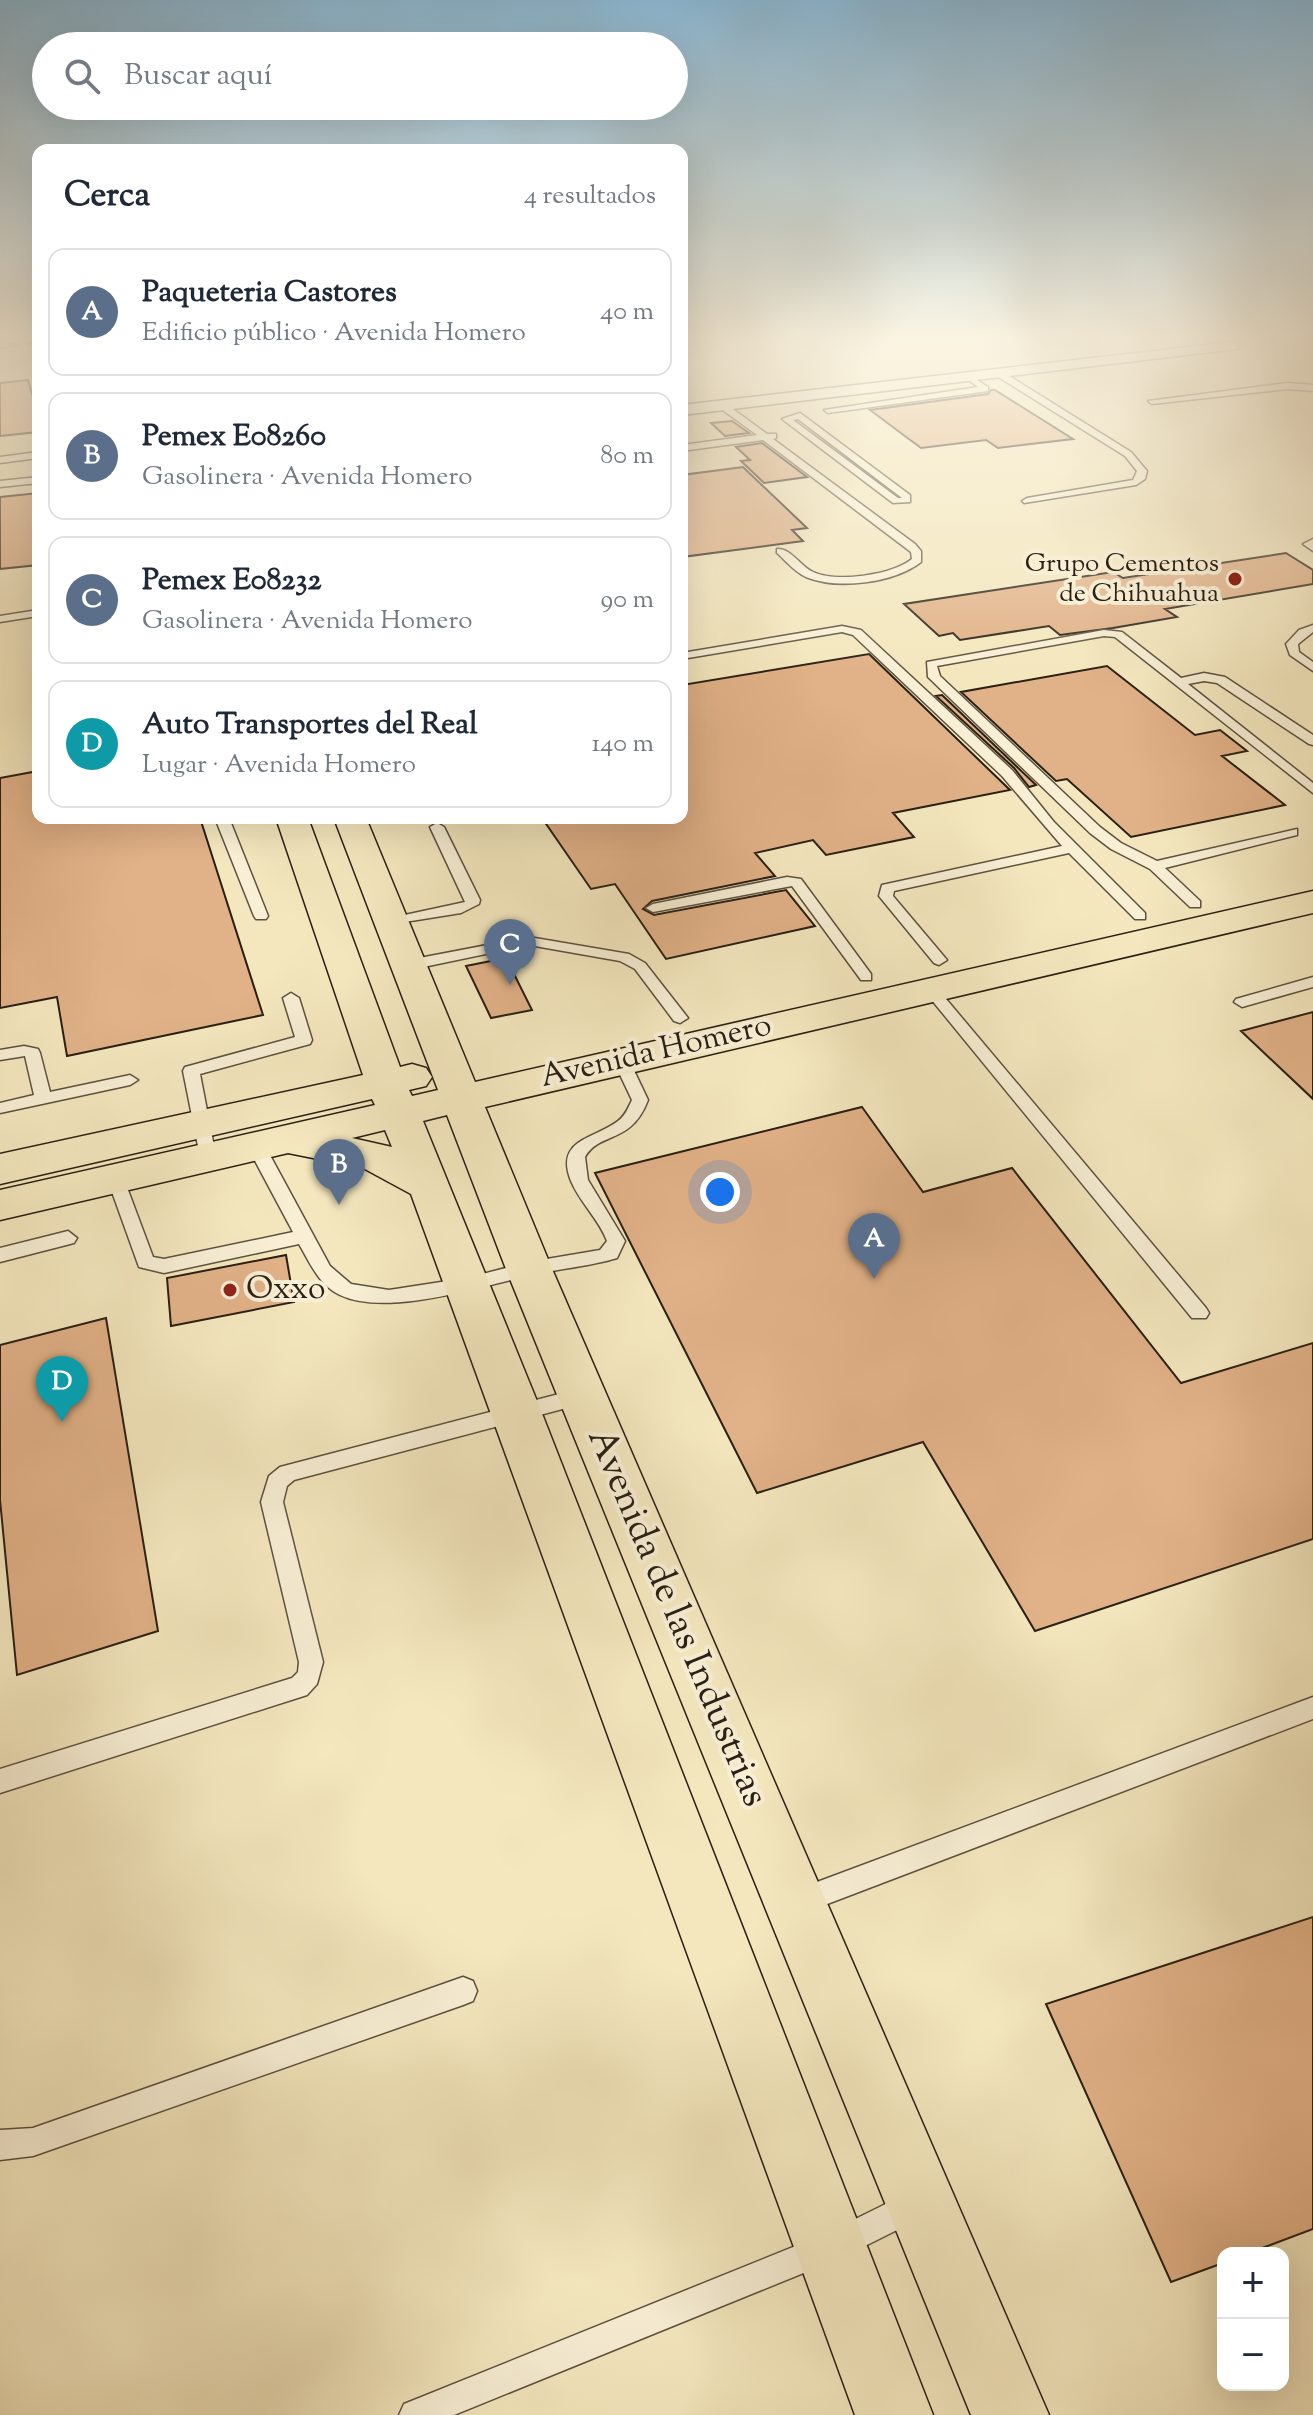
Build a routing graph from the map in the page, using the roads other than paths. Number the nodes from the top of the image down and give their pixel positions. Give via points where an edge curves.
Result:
1 (782, 449) edge
2 (826, 449) edge
3 (844, 449) edge
4 (1119, 449) edge
5 (32, 456) edge
6 (0, 460) edge
7 (32, 467) edge
8 (0, 470) edge
9 (32, 481) edge
10 (0, 484) edge
11 (1027, 501) dead end
12 (1313, 542) edge
13 (1313, 548) edge
14 (781, 551) dead end
15 (32, 614) edge
16 (0, 619) edge
17 (1313, 628) edge
18 (688, 655) edge
19 (1313, 668) edge
20 (1180, 682) junction
21 (1313, 741) edge
22 (1313, 789) edge
23 (224, 824) edge
24 (294, 824) edge
25 (352, 824) edge
26 (437, 827) dead end
27 (1292, 832) dead end
28 (1072, 848) junction
29 (1155, 866) junction
30 (1310, 900) edge
31 (1195, 904) junction
32 (653, 908) dead end
33 (261, 916) dead end
34 (1140, 916) junction
35 (400, 943) junction
36 (935, 975) junction
37 (866, 977) junction
38 (1313, 982) edge
39 (291, 998) dead end
40 (1242, 1002) dead end
41 (680, 1018) junction
42 (0, 1055) edge
43 (621, 1060) junction
44 (130, 1080) dead end
45 (456, 1083) junction
46 (391, 1098) junction
47 (43, 1099) junction
48 (0, 1108) edge
49 (203, 1141) junction
50 (266, 1143) junction
51 (0, 1169) edge
52 (116, 1178) junction
53 (429, 1185) junction
54 (0, 1205) edge
55 (305, 1236) junction
56 (68, 1238) dead end
57 (0, 1255) edge
58 (529, 1269) junction
59 (467, 1285) junction
60 (1199, 1313) dead end
61 (582, 1396) junction
62 (516, 1411) junction
63 (1313, 1708) edge
64 (0, 1781) edge
65 (795, 1904) junction
66 (463, 1991) dead end
67 (0, 2145) edge
68 (920, 2202) junction
69 (832, 2246) junction
70 (415, 2415) edge
71 (894, 2415) edge
72 (1010, 2415) edge

1 - 14 lane via 911,546 917,560 888,573 836,578 807,573
2 - 3 lane via 896,501 907,500
4 - 11 lane via 1142,471 1136,482
5 - 6 lane
7 - 8 lane
9 - 10 lane
12 - 13 lane via 1308,544
15 - 16 lane
17 - 19 lane via 1292,644 1294,653
18 - 28 lane via 842,629 857,632 1007,773
20 - 21 lane via 1221,680
20 - 22 lane
20 - 29 lane via 1122,635 1111,633 933,663 929,668 1095,830
23 - 33 lane
24 - 46 main road, Avenida de las Industrias
25 - 35 main road, Avenida de las Industrias
26 - 35 lane via 472,904
27 - 29 lane
28 - 34 lane
28 - 36 lane via 887,888 886,896
29 - 31 lane
30 - 31 main road, Avenida Homero
30 - 36 main road, Avenida Homero
31 - 34 main road, Avenida Homero
32 - 37 lane via 796,882
34 - 36 main road, Avenida Homero
35 - 41 lane via 529,941 611,955 640,966
35 - 45 main road, Avenida de las Industrias
36 - 37 main road, Avenida Homero
36 - 43 main road, Avenida Homero
36 - 60 lane
37 - 41 main road, Avenida Homero
38 - 40 lane
39 - 49 lane via 302,1042 191,1071
41 - 45 main road, Avenida Homero
42 - 47 lane via 32,1053
43 - 45 main road, Avenida Homero
43 - 58 lane via 640,1100 634,1119 583,1146 576,1156 577,1174 615,1235 615,1248 601,1256
44 - 47 lane
45 - 46 main road, Avenida Homero
45 - 58 main road, Avenida de las Industrias
46 - 49 main road, Avenida Homero
46 - 50 main road, Avenida Homero
46 - 53 main road, Avenida de las Industrias
47 - 48 lane
49 - 50 main road, Avenida Homero
49 - 51 main road, Avenida Homero
49 - 52 main road, Avenida Homero
50 - 53 main road via 325,1144 374,1156
50 - 55 lane
52 - 54 main road, Avenida Homero
52 - 55 lane via 149,1265
53 - 59 main road, Avenida de las Industrias
55 - 59 lane via 323,1271 346,1290 389,1297
56 - 57 lane
58 - 59 lane
58 - 61 main road, Avenida de las Industrias
59 - 62 main road, Avenida de las Industrias
61 - 62 lane
61 - 65 main road, Avenida de las Industrias
62 - 64 lane via 287,1473 277,1482 272,1502 311,1662 311,1674 299,1687
62 - 69 main road, Avenida de las Industrias
63 - 65 lane
65 - 68 main road, Avenida de las Industrias
66 - 67 lane via 33,2142
68 - 69 lane
68 - 72 main road, Avenida de las Industrias
69 - 70 lane
69 - 71 main road, Avenida de las Industrias

